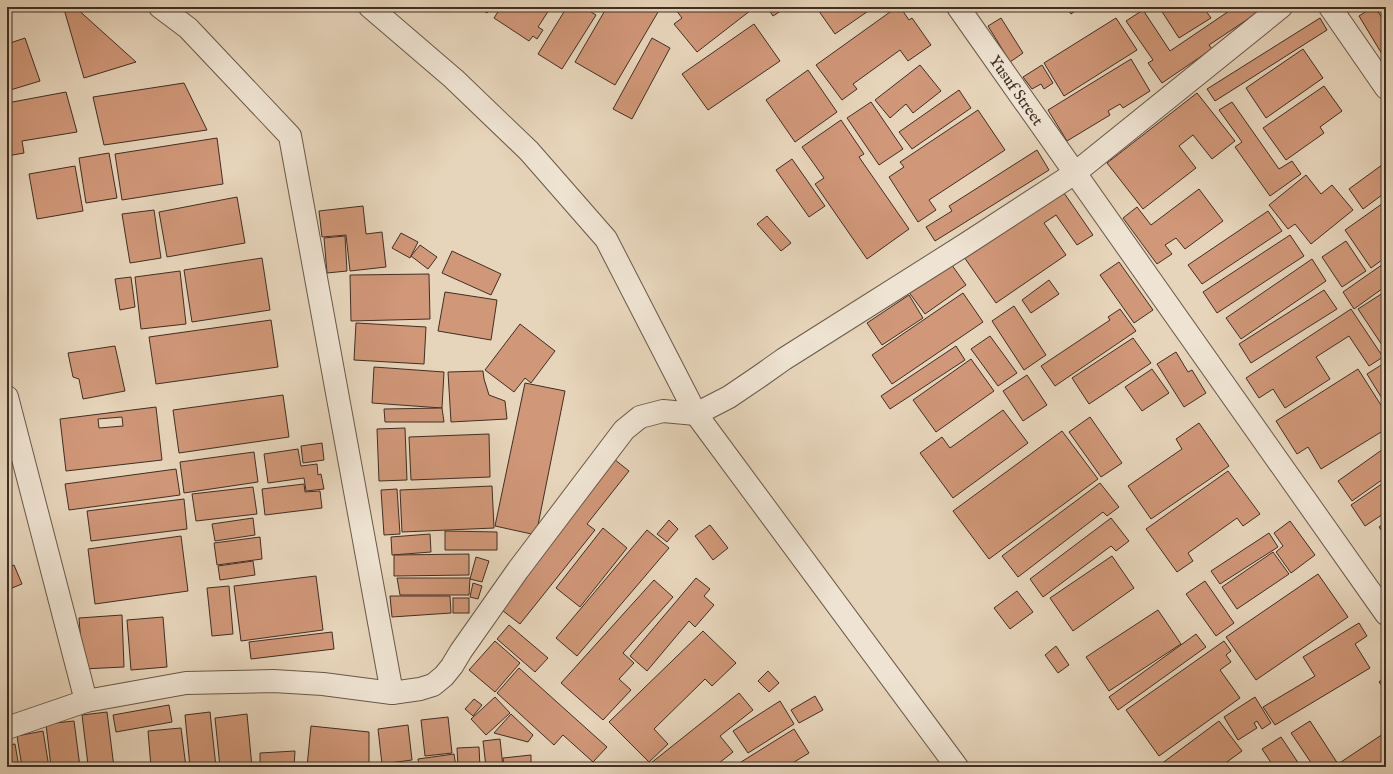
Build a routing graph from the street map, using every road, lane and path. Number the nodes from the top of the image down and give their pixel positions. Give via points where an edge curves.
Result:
1 (160, 7) edge
2 (370, 7) edge
3 (958, 7) edge
4 (1281, 7) edge
5 (1330, 7) edge
6 (1386, 88) edge
7 (1075, 173) junction
8 (7, 397) edge
9 (696, 414) junction
10 (1386, 614) edge
11 (392, 693) junction
12 (86, 701) junction
13 (7, 728) edge
14 (957, 767) edge

1 - 11 street via 188,28 290,136
2 - 9 street via 454,79 523,146 606,238
3 - 7 street, Yusuf Street
4 - 7 street
5 - 6 street
7 - 9 street via 741,388
7 - 10 street, Yusuf Street
8 - 12 street
9 - 11 street via 663,411 640,416 624,430 518,570 444,676 433,685
9 - 14 street
11 - 12 street via 323,684 273,681 186,683
12 - 13 street

